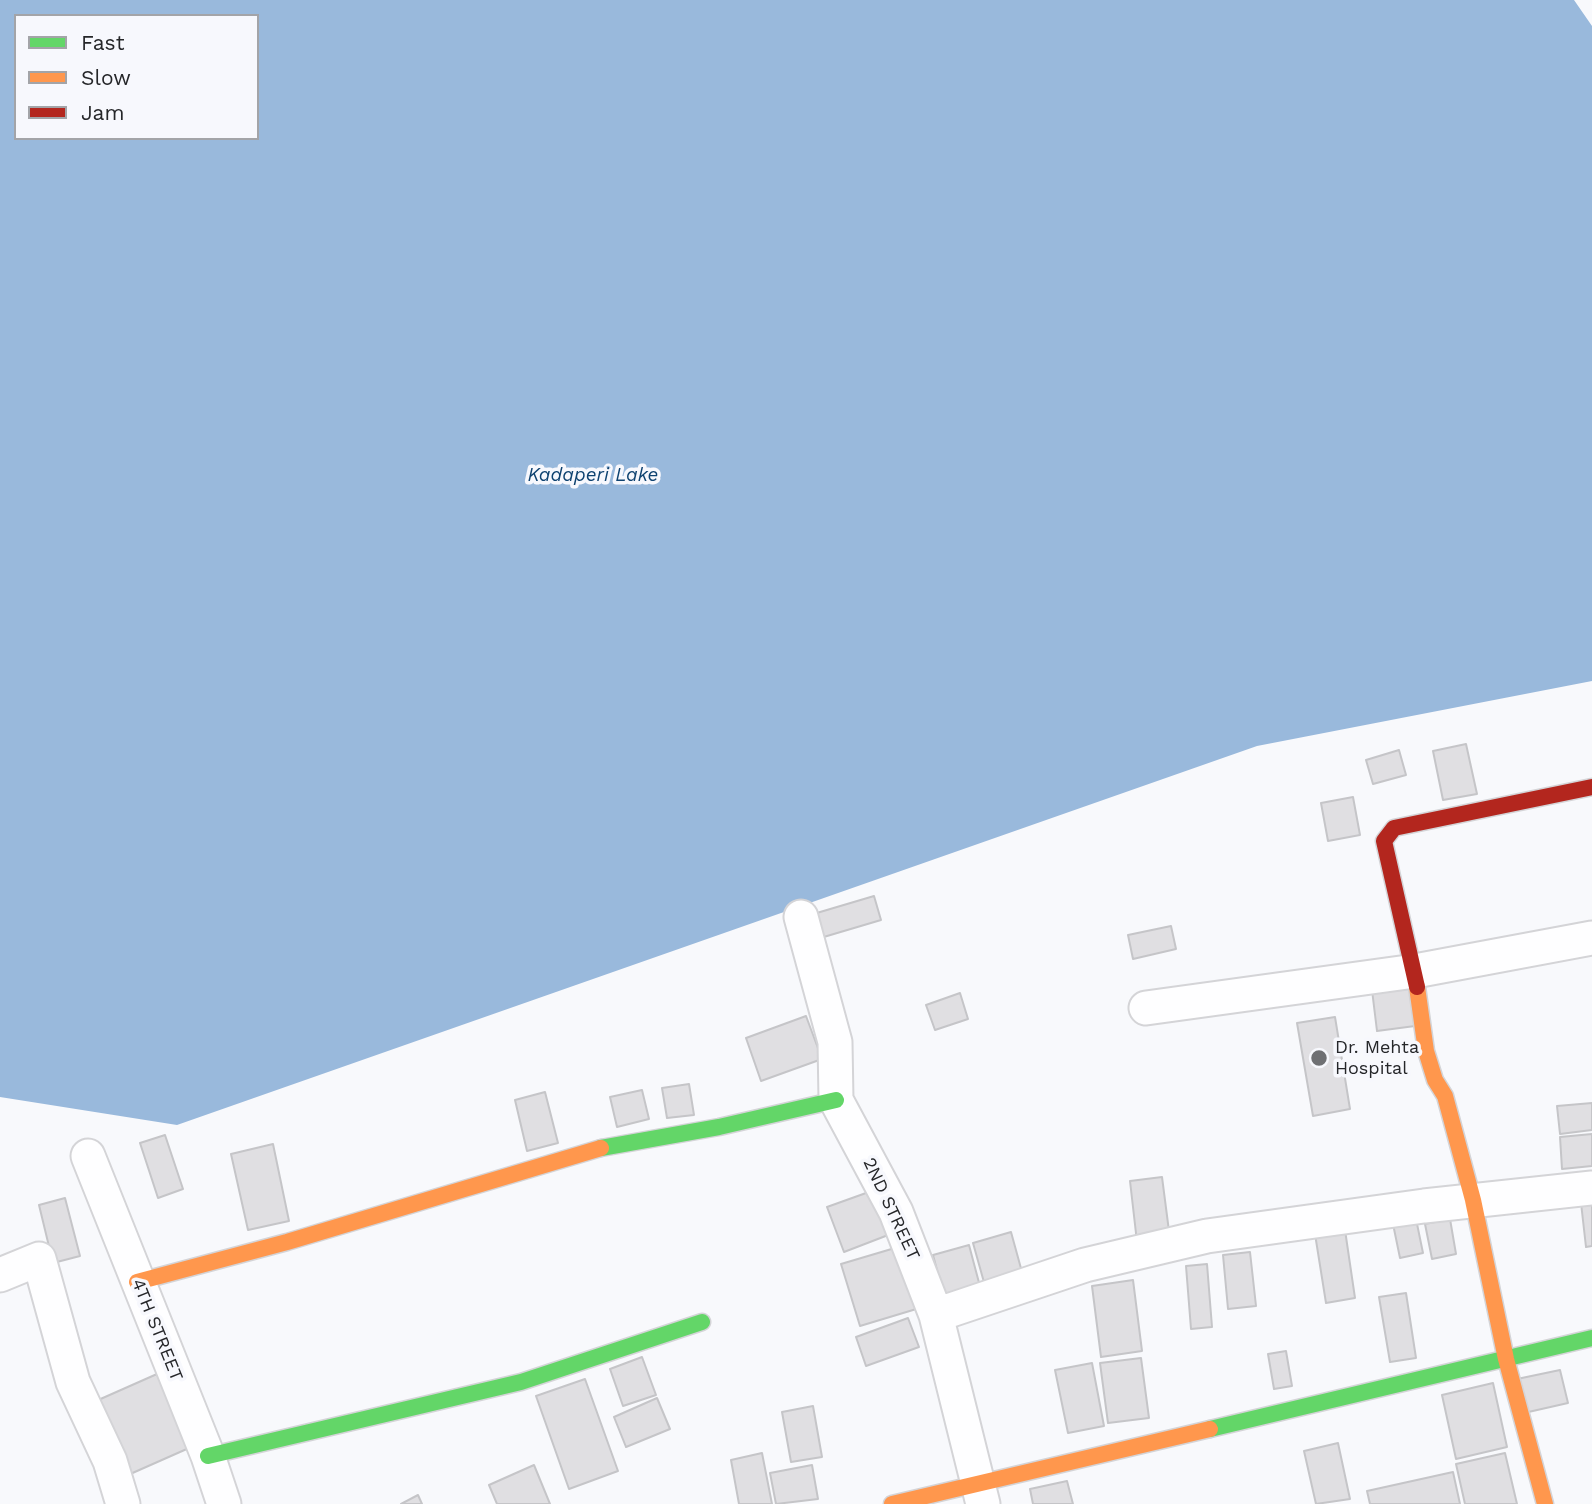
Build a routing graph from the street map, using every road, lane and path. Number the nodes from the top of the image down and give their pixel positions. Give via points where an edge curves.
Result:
1 (1592, 787) edge
2 (801, 917) dead end
3 (1592, 938) edge
4 (1415, 971) junction
5 (1146, 1008) dead end
6 (836, 1100) junction
7 (88, 1156) dead end
8 (1592, 1188) edge
9 (1473, 1200) junction
10 (0, 1275) edge
11 (137, 1282) junction
12 (936, 1315) junction
13 (702, 1322) dead end
14 (1592, 1338) edge
15 (1506, 1359) junction
16 (208, 1456) junction
17 (980, 1494) edge
18 (123, 1504) edge
19 (224, 1504) edge
20 (892, 1504) edge
21 (1545, 1504) edge

1 - 4 street via 1394,828 1384,841
2 - 6 street, 2ND STREET via 835,1042
3 - 4 street
4 - 5 street
4 - 9 street via 1426,1051 1445,1096
6 - 11 street via 601,1148
6 - 12 street, 2ND STREET via 896,1212
7 - 11 street, 4TH STREET
8 - 9 street
9 - 12 street via 1207,1236 1085,1265
9 - 15 street
10 - 18 street via 40,1259 74,1382 110,1461
11 - 16 street, 4TH STREET
12 - 17 street, 2ND STREET
13 - 16 street via 521,1382
14 - 15 street
15 - 17 street
15 - 21 street
16 - 19 street, 4TH STREET
17 - 20 street

